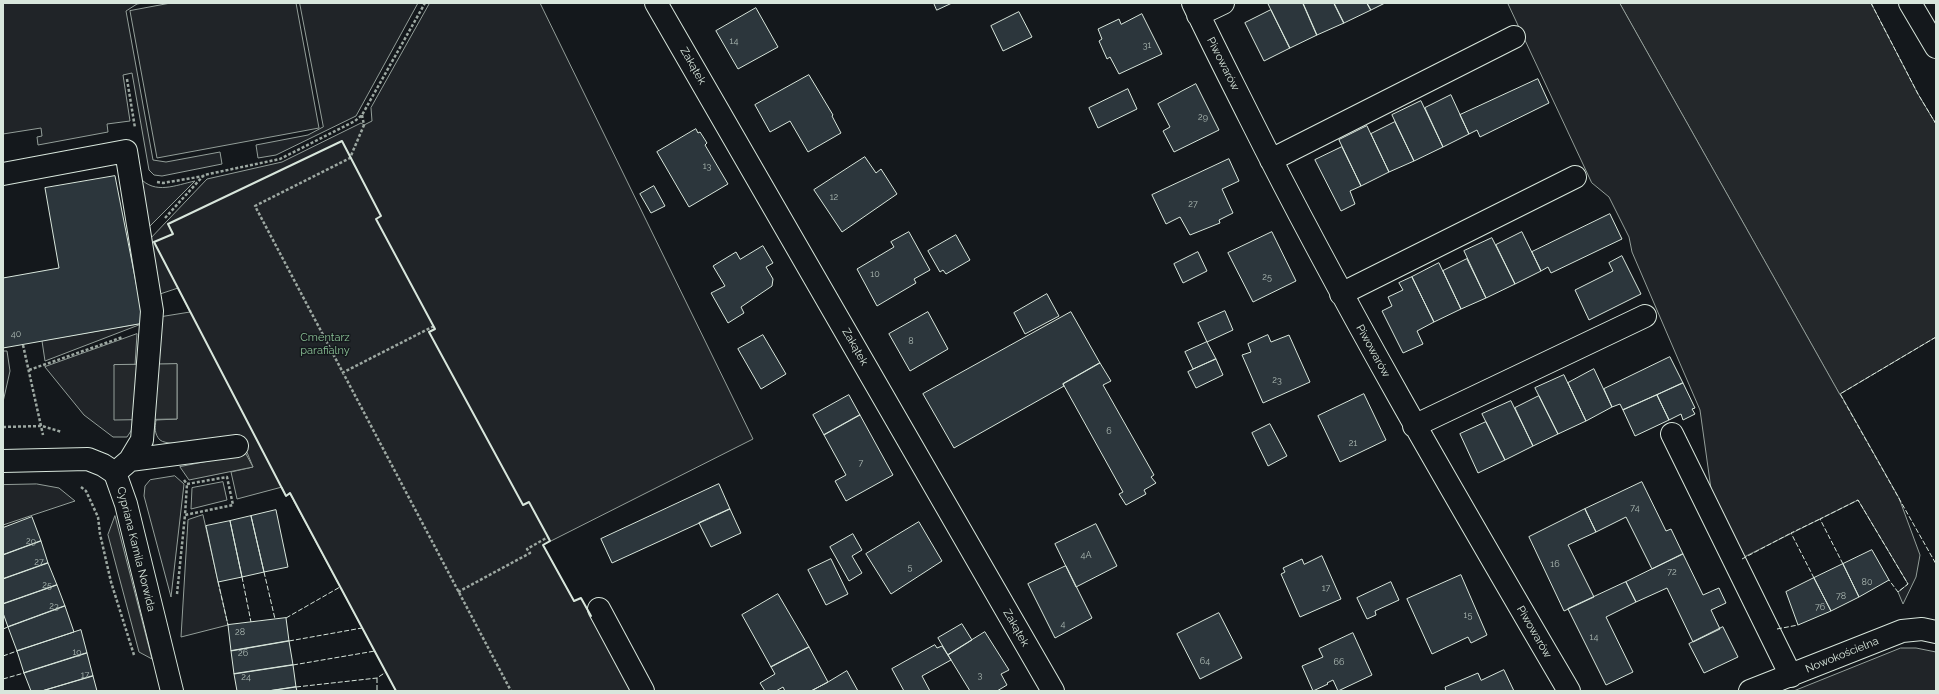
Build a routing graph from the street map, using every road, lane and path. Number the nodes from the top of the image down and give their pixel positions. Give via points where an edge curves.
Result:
1 (424, 3) edge
2 (656, 3) edge
3 (1222, 3) edge
4 (1910, 3) edge
5 (1196, 9) edge
6 (1514, 37) dead end
7 (1936, 47) edge
8 (362, 115) junction
9 (1271, 160) junction
10 (3, 174) edge
11 (1575, 177) dead end
12 (141, 243) junction
13 (1341, 294) junction
14 (1645, 316) dead end
15 (434, 326) dead end
16 (150, 327) junction
17 (23, 345) dead end
18 (29, 370) junction
19 (342, 373) junction
20 (1414, 426) junction
21 (1672, 434) dead end
22 (237, 446) dead end
23 (48, 459) junction
24 (3, 460) edge
25 (122, 466) junction
26 (180, 475) dead end
27 (187, 484) junction
28 (80, 486) dead end
29 (185, 515) junction
30 (548, 536) dead end
31 (458, 592) junction
32 (176, 601) dead end
33 (599, 609) dead end
34 (1936, 632) edge
35 (137, 659) dead end
36 (1791, 676) junction
37 (172, 691) edge
38 (511, 691) edge
39 (643, 691) edge
40 (1053, 691) edge
41 (1568, 691) edge
42 (1750, 691) edge

1 - 8 path
2 - 40 street, Zakątek
3 - 5 street
4 - 7 street
5 - 9 street, Piwowarów
6 - 9 street
8 - 12 path via 280,159 204,176
8 - 19 path via 364,125 350,158 255,206
9 - 13 street, Piwowarów
10 - 12 street via 126,151
11 - 13 street
12 - 16 street via 152,311
13 - 20 street, Piwowarów
14 - 20 street
15 - 19 path
16 - 18 path
16 - 25 street via 142,440
17 - 18 path
18 - 23 path
19 - 31 path
20 - 41 street, Piwowarów
21 - 36 street
22 - 25 street
23 - 24 street, Cypriana Kamila Norwida
23 - 25 street, Cypriana Kamila Norwida via 88,459 103,465
25 - 37 street, Cypriana Kamila Norwida via 126,504
26 - 27 path
27 - 29 path
27 - 29 path via 227,477 233,505
28 - 35 path via 86,490 98,517 111,582
29 - 32 path
30 - 31 path via 527,549 530,553
31 - 38 path
33 - 39 street
34 - 36 street, Nowokościelna via 1922,628 1902,631
36 - 42 street, Nowokościelna

